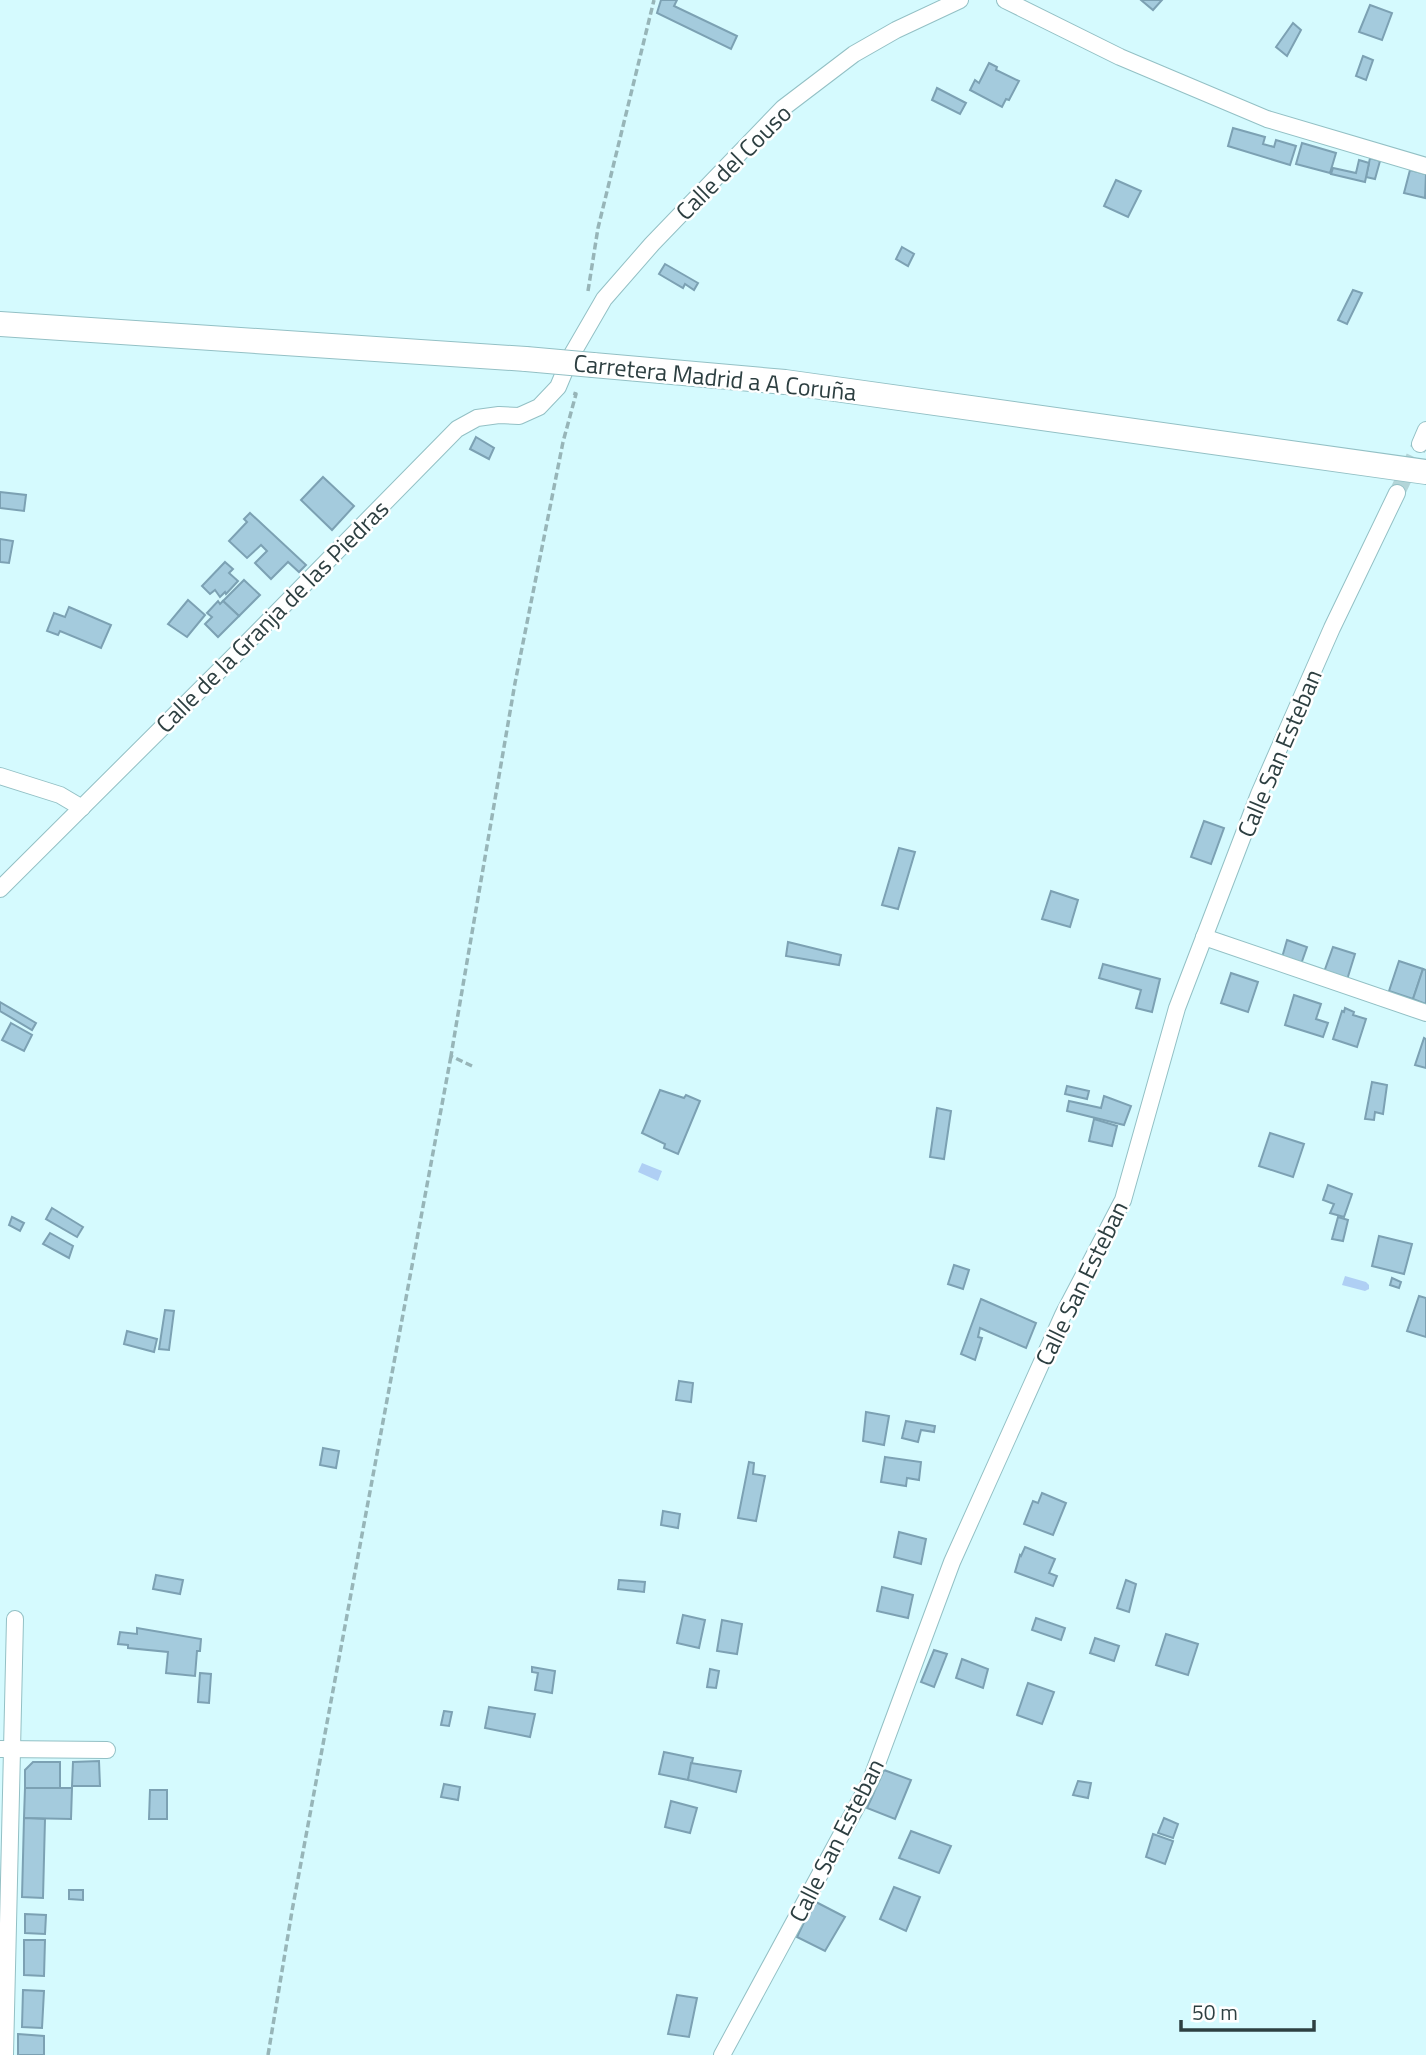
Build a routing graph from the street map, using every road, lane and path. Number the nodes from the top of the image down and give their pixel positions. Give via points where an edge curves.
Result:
1 (654, 0) edge
2 (960, 0) edge
3 (1004, 0) edge
4 (1426, 166) edge
5 (587, 296) dead end
6 (0, 324) edge
7 (559, 384) junction
8 (1426, 471) edge
9 (1397, 493) tunnel mouth
10 (0, 776) edge
11 (82, 808) junction
12 (0, 888) edge
13 (1204, 937) junction
14 (1426, 1013) edge
15 (451, 1056) junction
16 (471, 1066) dead end
17 (15, 1619) dead end
18 (6, 1749) edge
19 (107, 1751) dead end
20 (3, 1972) edge
21 (5, 2055) edge
22 (268, 2055) edge
23 (722, 2055) edge

1 - 5 path via 598,228
2 - 7 street, Calle del Couso via 861,49 783,108 604,299
3 - 4 street via 1120,57 1267,119
6 - 8 highway, Carretera Madrid a A Coruña, bridge via 526,359 799,384
7 - 11 street, Calle de la Granja de las Piedras via 529,412 477,418 457,429
7 - 15 path via 576,394 516,683
9 - 13 street, Calle San Esteban via 1259,794
10 - 11 street via 60,795
11 - 12 street, Calle de la Granja de las Piedras
13 - 14 street
13 - 23 street, Calle San Esteban via 1177,1008 1123,1200 1063,1315 952,1562 871,1780
15 - 16 path
15 - 22 path
17 - 18 street
18 - 19 street
18 - 20 street
20 - 21 street

